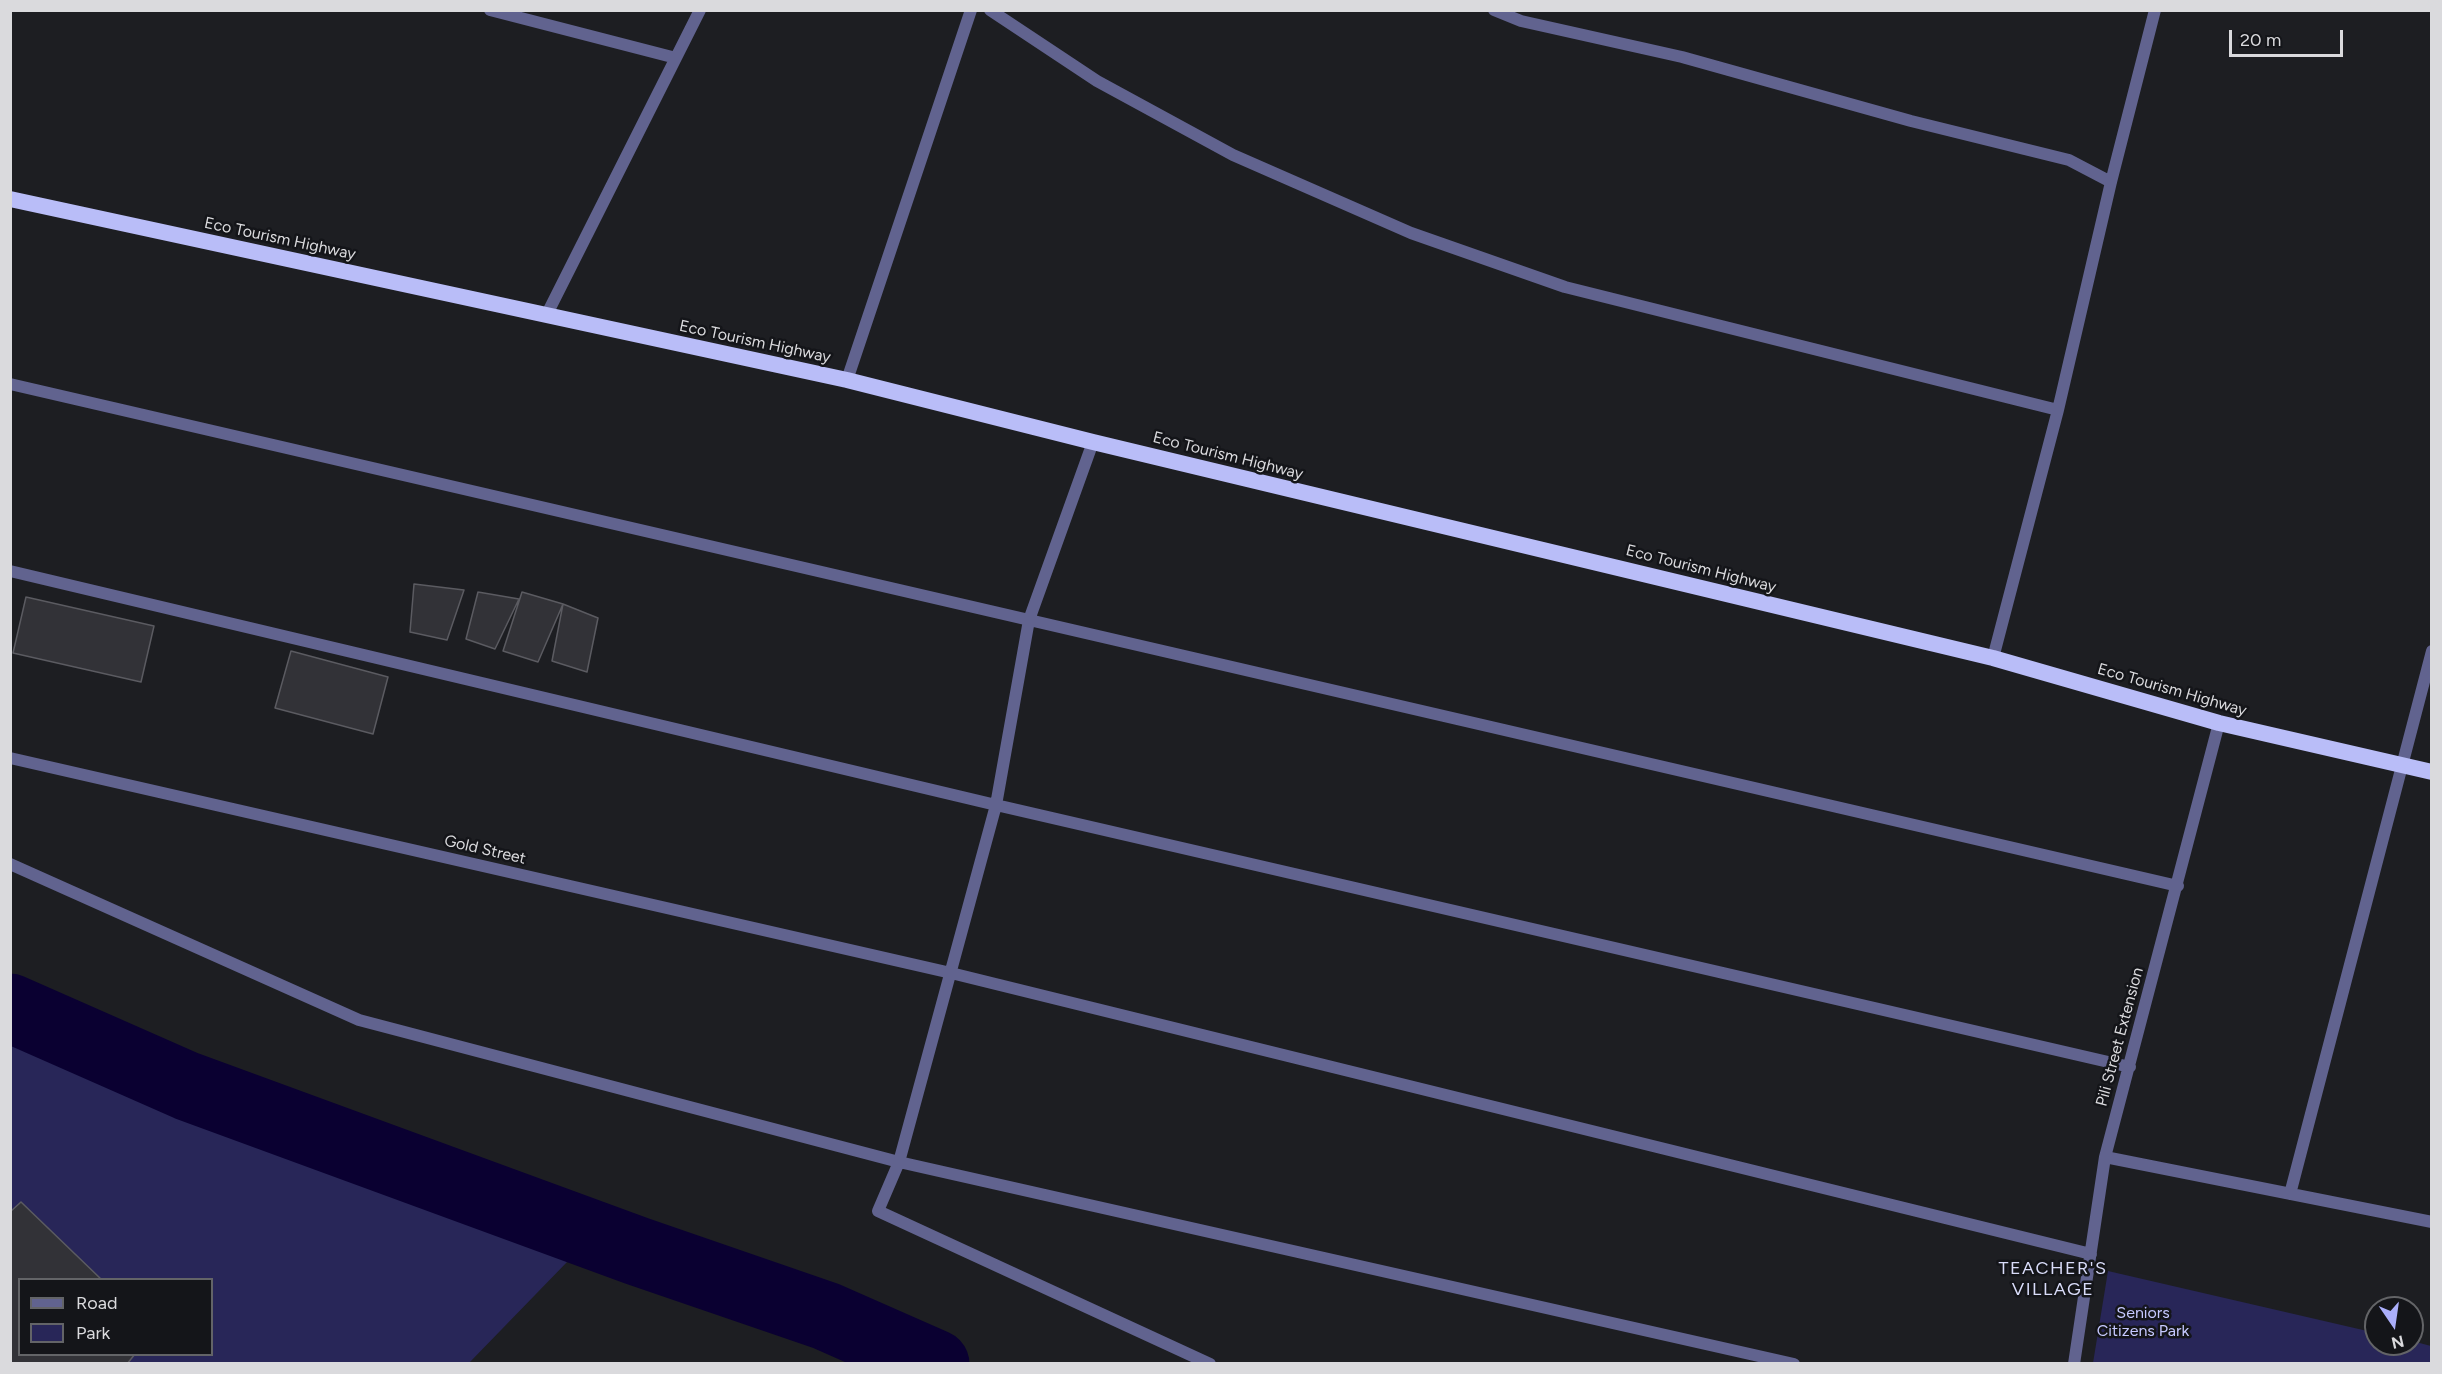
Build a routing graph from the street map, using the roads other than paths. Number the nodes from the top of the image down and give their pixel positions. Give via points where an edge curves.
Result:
1 (490, 10) edge
2 (700, 10) edge
3 (972, 10) edge
4 (990, 10) edge
5 (1494, 10) edge
6 (2155, 10) edge
7 (676, 58) junction
8 (2111, 182) junction
9 (10, 199) edge
10 (546, 316) junction
11 (847, 380) junction
12 (10, 384) edge
13 (2058, 410) junction
14 (1093, 442) junction
15 (10, 571) edge
16 (1029, 620) junction
17 (2432, 651) edge
18 (1993, 658) junction
19 (2219, 723) junction
20 (10, 758) edge
21 (2402, 765) junction
22 (2432, 772) edge
23 (996, 805) junction
24 (10, 864) edge
25 (2178, 886) junction
26 (951, 973) junction
27 (2130, 1067) junction
28 (2105, 1157) junction
29 (899, 1162) junction
30 (2290, 1194) junction
31 (2432, 1222) edge
32 (2091, 1254) junction
33 (1210, 1364) edge
34 (1794, 1364) edge
35 (2074, 1364) edge

1 - 7 street
2 - 7 street
3 - 11 street
4 - 13 street via 1098,81 1233,155 1411,233 1565,287
5 - 8 street via 1521,21 1682,57 2069,160
6 - 8 street
7 - 10 street
8 - 13 street
9 - 10 highway, Eco Tourism Highway
10 - 11 highway, Eco Tourism Highway
11 - 14 highway, Eco Tourism Highway
12 - 16 street
13 - 18 street
14 - 16 street
14 - 18 highway, Eco Tourism Highway
15 - 23 street
16 - 23 street
16 - 25 street
17 - 21 street
18 - 19 highway, Eco Tourism Highway
19 - 21 highway, Eco Tourism Highway
19 - 25 street, Pili Street Extension
20 - 26 street, Gold Street
21 - 22 highway, Eco Tourism Highway
21 - 30 street
23 - 26 street
23 - 27 street
24 - 29 street via 359,1020
25 - 27 street, Pili Street Extension
26 - 29 street
26 - 32 street, Gold Street
27 - 28 street, Pili Street Extension
28 - 30 street
28 - 32 street, Pili Street Extension
29 - 33 street via 878,1211
29 - 34 street
30 - 31 street
32 - 35 street, Pili Street Extension

